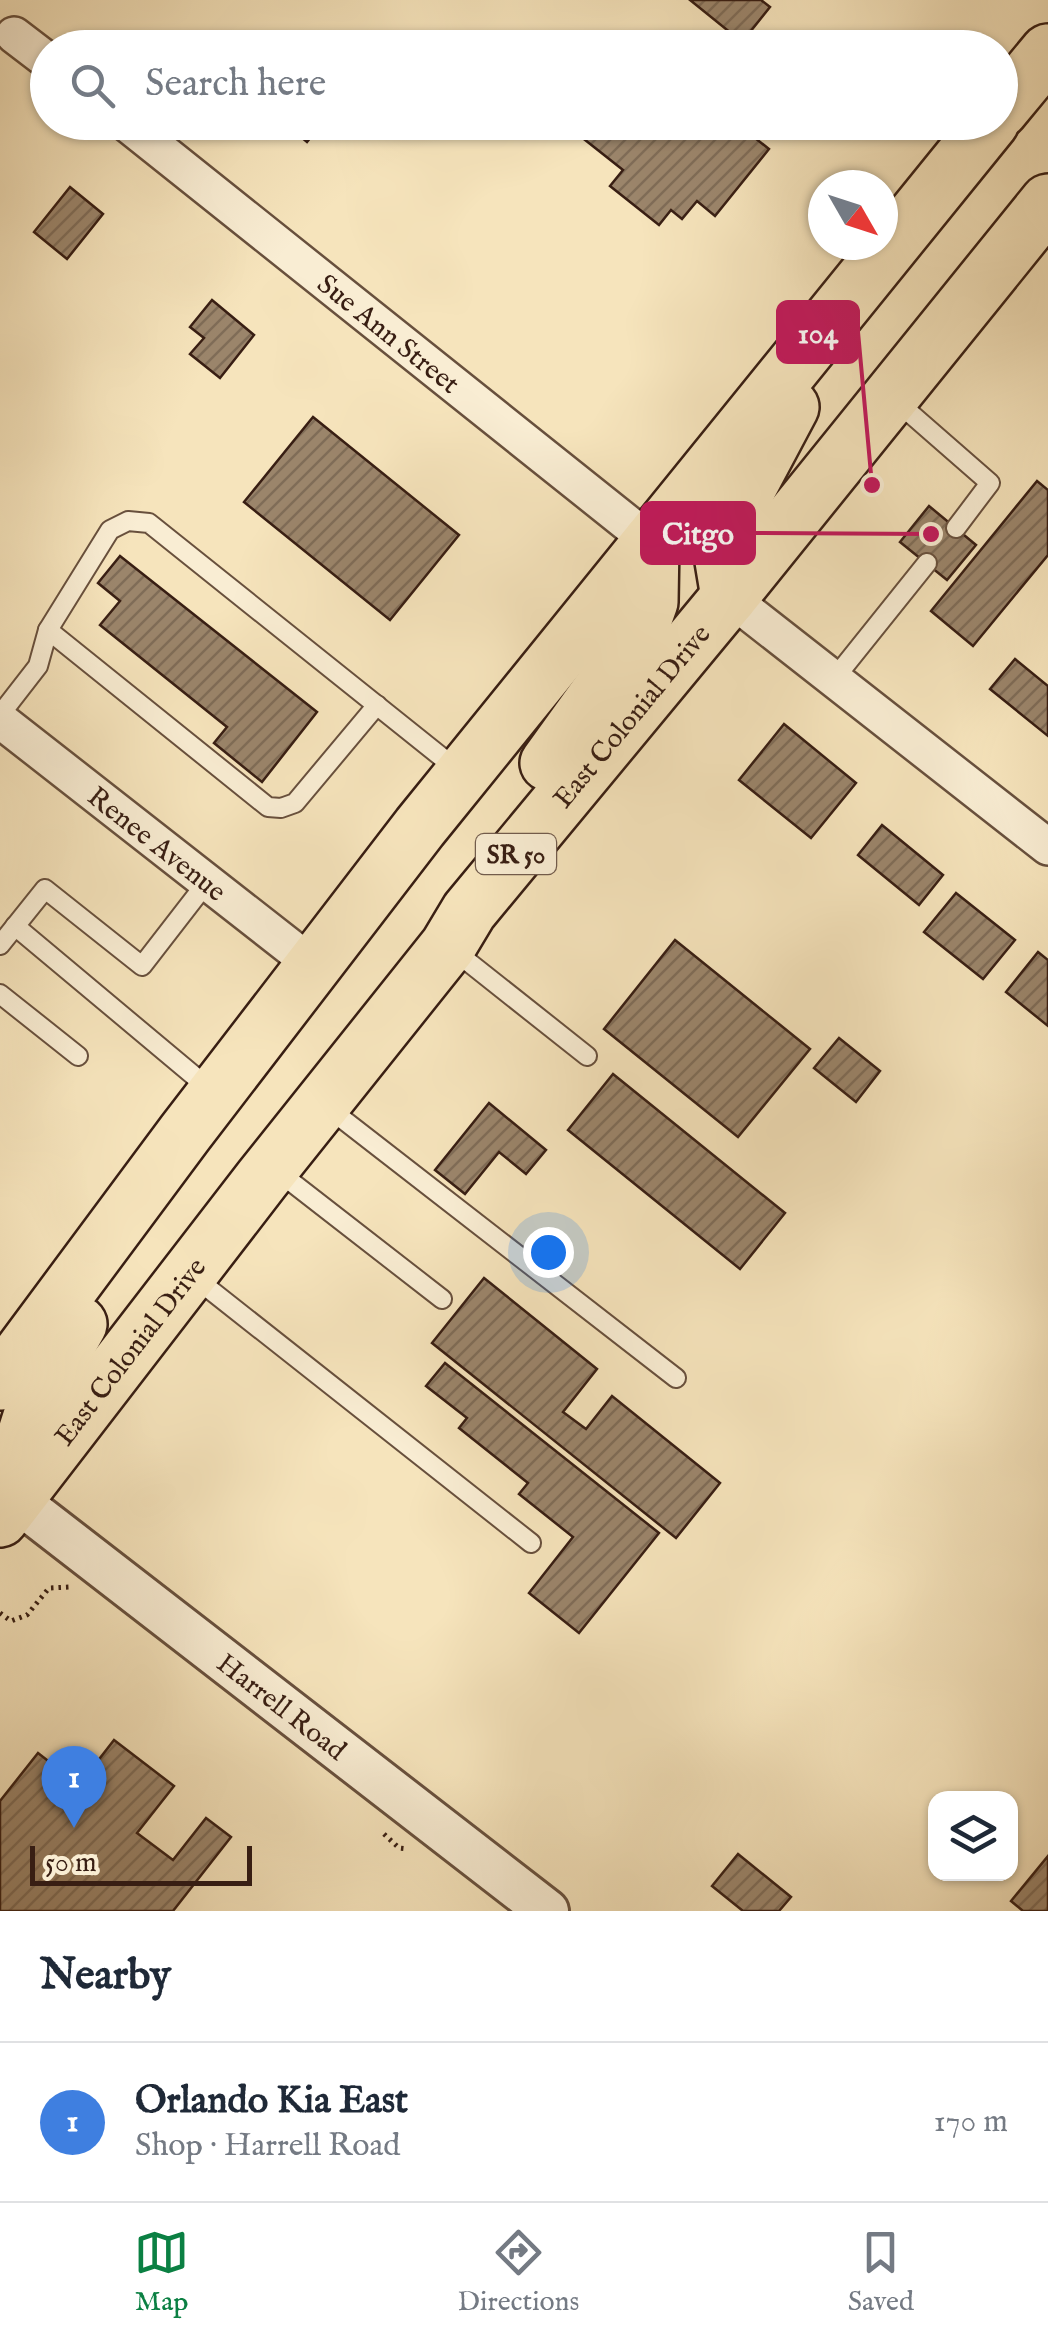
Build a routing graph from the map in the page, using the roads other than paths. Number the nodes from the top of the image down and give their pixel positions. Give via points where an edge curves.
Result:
1 (14, 35) dead end
2 (30, 47) edge
3 (1048, 52) edge
4 (1018, 88) edge
5 (148, 140) edge
6 (976, 140) edge
7 (1043, 218) edge
8 (849, 298) junction
9 (891, 396) junction
10 (956, 528) dead end
11 (651, 542) junction
12 (927, 563) dead end
13 (729, 597) junction
14 (48, 630) junction
15 (834, 679) junction
16 (377, 705) junction
17 (0, 717) edge
18 (463, 774) junction
19 (1048, 847) edge
20 (207, 882) junction
21 (15, 926) junction
22 (458, 928) junction
23 (0, 945) edge
24 (313, 965) junction
25 (0, 994) edge
26 (78, 1056) dead end
27 (587, 1056) dead end
28 (323, 1103) junction
29 (200, 1114) junction
30 (272, 1167) junction
31 (190, 1274) junction
32 (442, 1299) dead end
33 (2, 1375) edge
34 (676, 1378) dead end
35 (8, 1509) edge
36 (531, 1544) dead end
37 (547, 1911) edge

1 - 2 street
3 - 4 highway
5 - 11 street, Sue Ann Street
6 - 8 highway
7 - 9 highway, East Colonial Drive / SR 50
8 - 11 highway
8 - 13 highway via 748,486 722,549
9 - 10 lane via 990,483
9 - 13 highway, East Colonial Drive / SR 50
11 - 18 highway
11 - 22 highway via 650,602 636,642 472,868
12 - 15 lane
13 - 15 street
13 - 22 highway, East Colonial Drive / SR 50
14 - 16 lane via 268,807 295,803
14 - 16 lane via 110,530 128,521 149,523
14 - 17 lane via 38,666
15 - 19 street
16 - 18 lane
17 - 20 street, Renee Avenue
18 - 24 highway
20 - 21 lane via 142,966 45,889
20 - 24 street, Renee Avenue
21 - 23 lane
21 - 29 lane
22 - 27 lane
22 - 28 highway, East Colonial Drive / SR 50
24 - 29 highway
25 - 26 lane
28 - 30 highway, East Colonial Drive / SR 50
28 - 34 lane
29 - 33 highway
29 - 35 highway via 36,1401
30 - 31 highway, East Colonial Drive / SR 50
30 - 32 lane
31 - 35 highway, East Colonial Drive / SR 50
31 - 36 lane
35 - 37 street, Harrell Road

